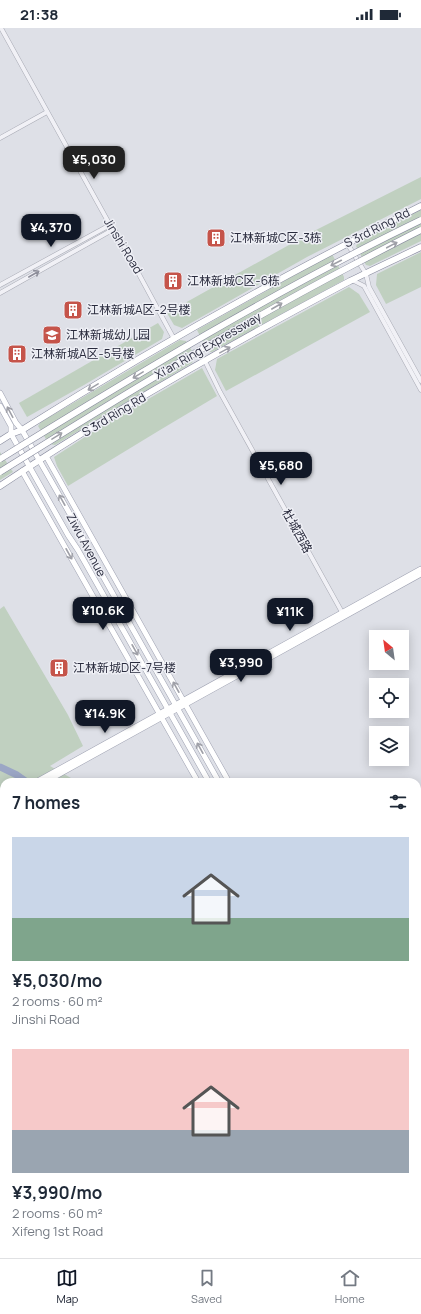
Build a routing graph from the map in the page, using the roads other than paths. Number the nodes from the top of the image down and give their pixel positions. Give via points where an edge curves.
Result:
1 (1, 28) edge
2 (47, 112) junction
3 (0, 138) edge
4 (421, 206) edge
5 (421, 220) edge
6 (110, 225) junction
7 (114, 229) junction
8 (421, 230) edge
9 (347, 243) junction
10 (421, 247) edge
11 (366, 274) junction
12 (352, 280) junction
13 (0, 285) edge
14 (0, 293) edge
15 (174, 339) junction
16 (205, 361) junction
17 (421, 381) edge
18 (421, 390) edge
19 (0, 393) edge
20 (0, 406) edge
21 (22, 430) junction
22 (11, 434) junction
23 (0, 441) edge
24 (46, 456) junction
25 (0, 459) edge
26 (39, 460) junction
27 (29, 466) junction
28 (22, 471) junction
29 (0, 472) edge
30 (0, 486) edge
31 (421, 569) edge
32 (421, 574) edge
33 (343, 615) junction
34 (185, 702) junction
35 (177, 707) junction
36 (169, 711) junction
37 (161, 716) junction
38 (52, 776) junction
39 (47, 778) edge
40 (50, 778) edge
41 (196, 778) edge
42 (207, 778) edge
43 (217, 778) edge
44 (227, 778) edge

1 - 2 street, Jinshi Road
2 - 3 street
2 - 6 street, Jinshi Road
4 - 9 highway, S 3rd Ring Rd
5 -> 25 highway, Xi'an Ring Expressway, bridge via 257,306 141,372
6 - 7 street, Jinshi Road
6 - 13 street
14 -> 7 street
7 - 15 street, Jinshi Road
29 -> 8 highway, Xi'an Ring Expressway, bridge via 108,404 221,338 300,293
9 - 11 street
9 - 15 highway, S 3rd Ring Rd
10 - 11 highway, S 3rd Ring Rd
11 - 12 highway, S 3rd Ring Rd
11 - 17 street via 369,287
16 -> 12 highway, S 3rd Ring Rd
12 - 18 street via 364,286
15 -> 21 highway, S 3rd Ring Rd
16 - 24 highway, S 3rd Ring Rd
16 - 33 street, 杜城西路
21 -> 19 main road, Ziwu Avenue
20 - 22 main road, Ziwu Avenue via 11,426
21 - 22 highway, S 3rd Ring Rd
21 - 26 main road, Ziwu Avenue
22 - 23 highway, S 3rd Ring Rd
22 - 27 main road, Ziwu Avenue
24 - 26 highway, S 3rd Ring Rd
34 -> 24 main road
26 - 27 highway, S 3rd Ring Rd
35 -> 26 main road, Ziwu Avenue
27 - 28 highway, S 3rd Ring Rd
27 -> 36 main road, Ziwu Avenue
28 - 30 highway, S 3rd Ring Rd
28 -> 37 main road
31 - 33 main road
32 - 33 main road
33 - 34 main road
34 - 35 main road
34 - 44 main road
35 - 36 main road
43 -> 35 main road, Ziwu Avenue
36 - 37 main road
36 - 42 main road, Ziwu Avenue
37 - 38 main road
37 - 41 main road
38 - 39 main road
38 - 40 main road

